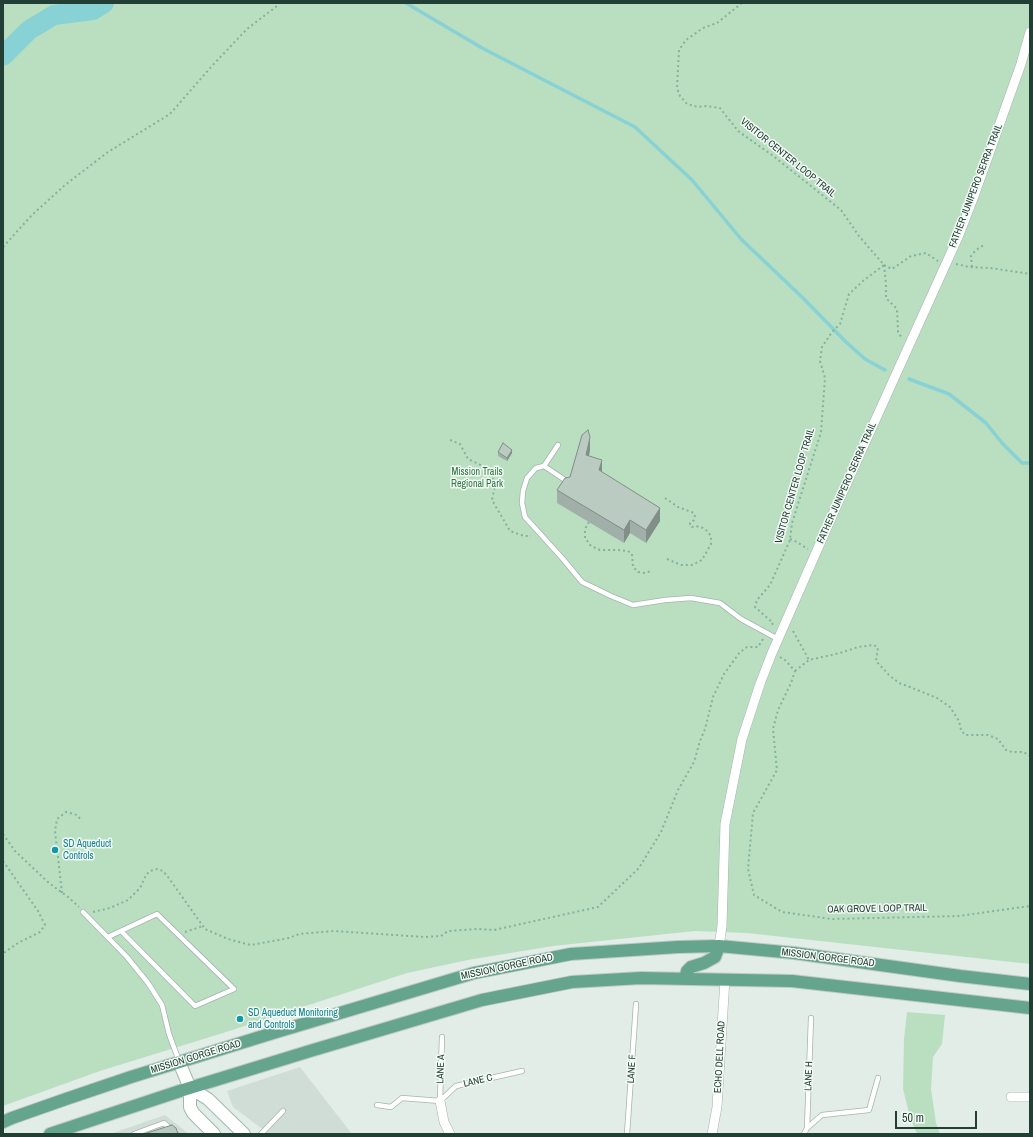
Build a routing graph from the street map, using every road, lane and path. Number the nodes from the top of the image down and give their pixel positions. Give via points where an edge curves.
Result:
1 (280, 3) edge
2 (742, 3) edge
3 (1030, 32) edge
4 (984, 245) dead end
5 (3, 247) edge
6 (884, 265) junction
7 (972, 267) dead end
8 (911, 341) junction
9 (450, 440) dead end
10 (558, 445) dead end
11 (544, 466) junction
12 (565, 480) edge
13 (665, 498) dead end
14 (589, 522) dead end
15 (538, 532) junction
16 (790, 539) junction
17 (816, 554) junction
18 (667, 559) dead end
19 (652, 571) dead end
20 (773, 623) junction
21 (784, 626) junction
22 (767, 633) junction
23 (778, 639) junction
24 (772, 653) junction
25 (809, 660) junction
26 (795, 671) junction
27 (1030, 756) edge
28 (82, 821) dead end
29 (3, 834) edge
30 (3, 861) edge
31 (62, 893) junction
32 (1030, 906) edge
33 (83, 912) junction
34 (203, 926) junction
35 (121, 931) junction
36 (108, 937) junction
37 (180, 937) junction
38 (719, 946) junction
39 (3, 958) edge
40 (685, 979) junction
41 (725, 979) junction
42 (1030, 984) edge
43 (636, 1004) dead end
44 (1030, 1008) edge
45 (811, 1018) dead end
46 (442, 1037) dead end
47 (179, 1062) junction
48 (522, 1071) dead end
49 (878, 1078) dead end
50 (190, 1088) junction
51 (1011, 1097) dead end
52 (1030, 1098) edge
53 (440, 1101) junction
54 (377, 1105) dead end
55 (283, 1111) dead end
56 (3, 1122) edge
57 (807, 1128) junction
58 (50, 1134) edge
59 (134, 1134) edge
60 (176, 1134) edge
61 (214, 1134) edge
62 (244, 1134) edge
63 (261, 1134) edge
64 (450, 1134) edge
65 (627, 1134) edge
66 (712, 1134) edge
67 (804, 1134) edge

1 - 5 path via 247,29 170,114 108,152 65,185 31,216
2 - 6 path, VISITOR CENTER LOOP TRAIL via 717,23 703,28 686,40 679,50 676,88 680,96 687,104 720,108 738,131 841,210
3 - 8 street, FATHER JUNIPERO SERRA TRAIL via 964,222
4 - 7 path via 971,256
6 - 8 path via 886,298 897,309 898,332 902,338
6 - 16 path, VISITOR CENTER LOOP TRAIL via 849,294 840,324 822,347 820,361 825,378 821,432 792,523
8 - 17 street, FATHER JUNIPERO SERRA TRAIL
9 - 15 path via 460,444 468,459 485,467 493,479 495,486 492,500 510,531 524,536 532,536
10 - 11 lane
11 - 12 lane
11 - 15 lane via 536,468 526,478 522,491 525,517
13 - 18 path via 678,507 694,513 695,517 690,526 707,531 711,544 702,560 692,565 681,565
14 - 19 path via 585,528 585,538 591,546 600,550 628,551 632,554 633,567 638,572
15 - 22 lane via 582,582 611,596 633,605 691,598 720,603 741,619
16 - 17 path
16 - 20 path, VISITOR CENTER LOOP TRAIL via 770,585 757,600 755,607
17 - 21 street, FATHER JUNIPERO SERRA TRAIL
20 - 21 path
20 - 22 path
21 - 23 street, FATHER JUNIPERO SERRA TRAIL
21 - 25 path via 793,630
22 - 23 lane
22 - 34 path via 758,647 748,647 740,652 724,674 714,697 694,762 678,790 661,832 639,868 598,906 494,930 448,931 441,936 425,937 334,931 299,934 251,945 228,939
23 - 24 street, FATHER JUNIPERO SERRA TRAIL
24 - 26 path via 786,660
24 - 38 street, FATHER JUNIPERO SERRA TRAIL via 742,739 725,824 722,926
25 - 26 path
25 - 27 path via 874,645 878,648 876,661 899,684 937,698 950,707 965,735 988,735 998,740 1006,750
26 - 32 path, OAK GROVE LOOP TRAIL via 778,710 773,729 777,770 753,813 748,869 754,895 782,912 832,919 959,916
28 - 31 path via 77,815 66,812 57,819 55,831
29 - 31 path via 16,851
30 - 39 path via 45,925 40,932 5,952
31 - 33 path
33 - 34 path via 96,912 128,900 140,888 146,875 157,869 168,877
33 - 36 lane
34 - 37 path via 184,932
35 - 36 lane
35 - 37 lane via 156,914
35 - 37 lane via 195,1006 234,988
36 - 47 lane via 148,983 162,1005
38 - 40 main road via 715,957 691,968 687,971
38 - 42 main road, MISSION GORGE ROAD via 794,953
38 - 47 main road, MISSION GORGE ROAD via 571,954 474,973
40 - 41 main road
40 - 50 main road via 641,978 572,982 482,1000
41 - 44 main road via 792,981
41 - 66 street, ECHO DELL ROAD via 718,1107
43 - 65 lane, LANE F
45 - 57 lane, LANE H
46 - 53 lane, LANE A
47 - 50 main road
47 - 56 main road, MISSION GORGE ROAD
48 - 53 lane, LANE C via 456,1086
49 - 57 lane via 869,1110 822,1115
50 - 58 main road
50 - 61 main road via 192,1113
50 - 62 main road via 208,1099
51 - 52 street
53 - 54 lane via 402,1098 391,1107
53 - 64 street via 444,1122
55 - 63 lane
57 - 67 lane, LANE H
59 - 60 lane via 164,1123

